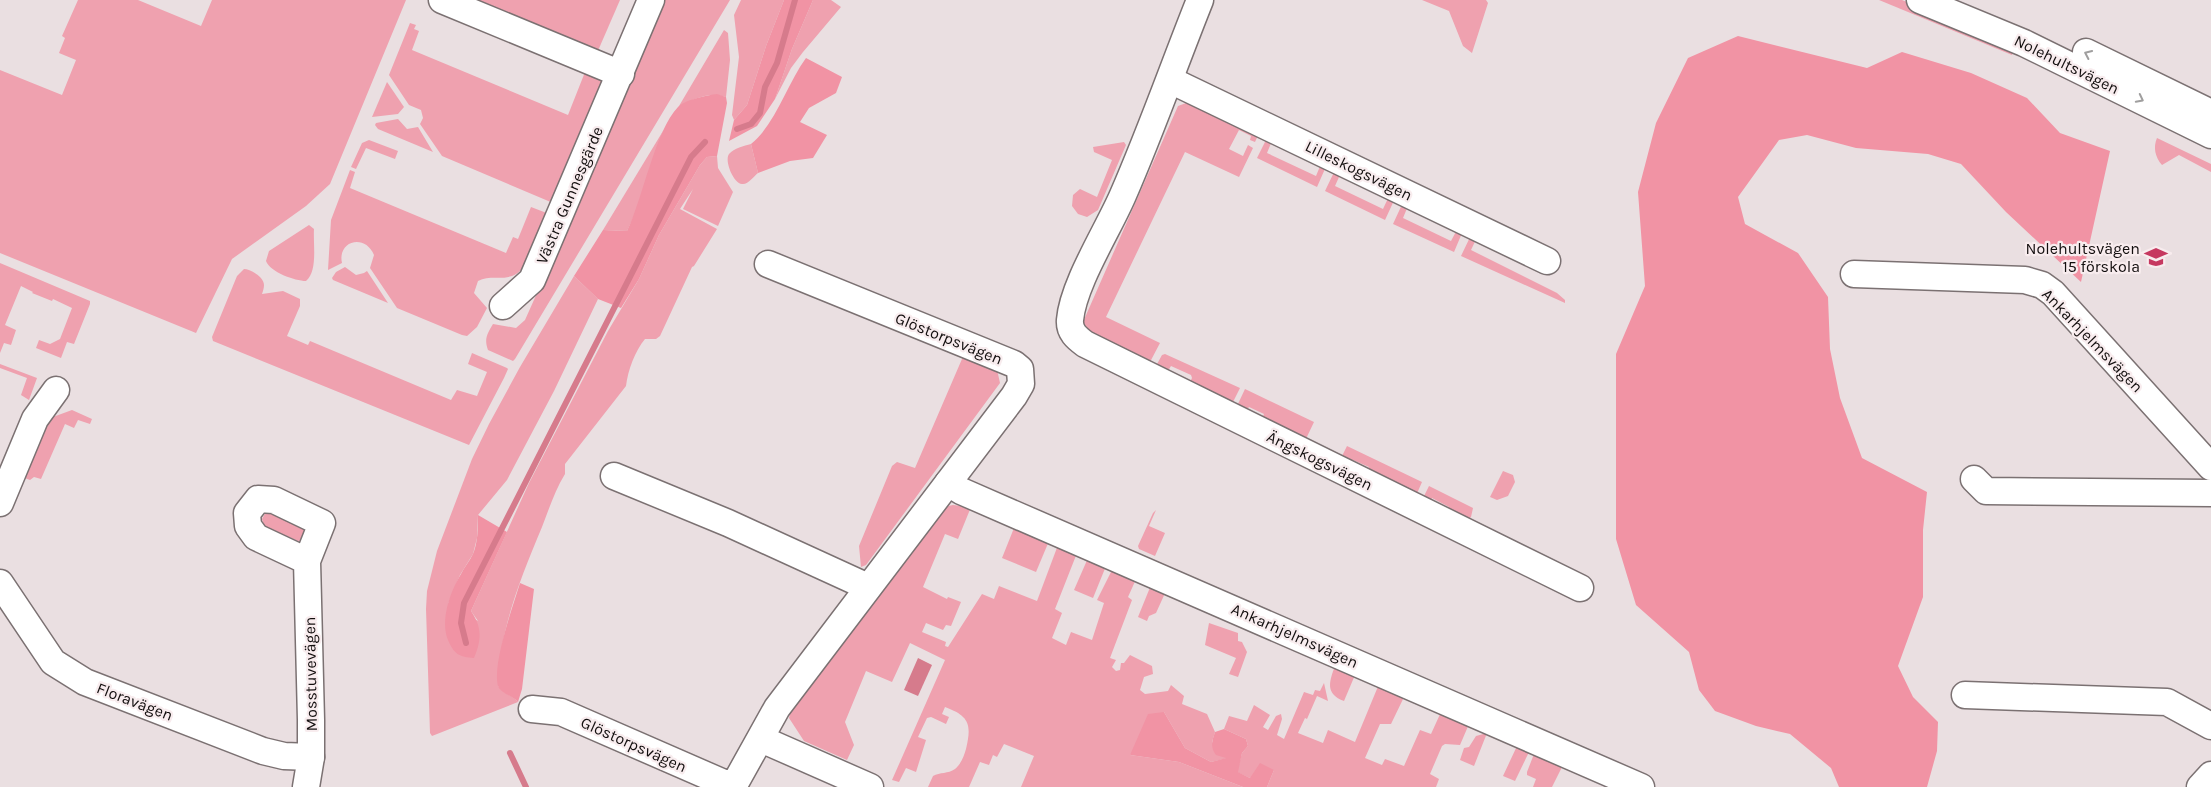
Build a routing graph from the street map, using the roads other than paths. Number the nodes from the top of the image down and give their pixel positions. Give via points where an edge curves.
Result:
1 (442, 0) edge
2 (651, 0) edge
3 (1200, 0) edge
4 (1920, 0) edge
5 (1965, 0) edge
6 (620, 74) junction
7 (1170, 80) junction
8 (2211, 113) edge
9 (2211, 136) edge
10 (1548, 261) dead end
11 (768, 264) dead end
12 (1854, 274) dead end
13 (503, 306) dead end
14 (56, 390) dead end
15 (2211, 467) edge
16 (614, 476) dead end
17 (1974, 479) dead end
18 (948, 483) junction
19 (2211, 493) edge
20 (0, 503) edge
21 (308, 561) dead end
22 (0, 583) edge
23 (868, 587) junction
24 (1580, 588) dead end
25 (1965, 695) dead end
26 (532, 709) dead end
27 (2211, 726) edge
28 (761, 739) junction
29 (311, 757) junction
30 (2211, 775) edge
31 (306, 787) edge
32 (870, 787) edge
33 (1641, 787) edge
34 (2200, 787) edge

1 - 6 street
2 - 6 street, Västra Gunnesgärde
3 - 7 street
4 -> 9 street, Nolehultsvägen via 2024,43
8 -> 5 street, Nolehultsvägen
6 - 13 street, Västra Gunnesgärde via 532,280
7 - 10 street, Lilleskogsvägen
7 - 24 street, Ängskogsvägen via 1123,195 1073,302 1070,323 1074,337
11 - 18 street, Glöstorpsvägen via 1020,369 1021,384 1014,396
12 - 15 street, Ankarhjelmsvägen via 2025,280 2042,285 2053,293
14 - 20 street via 35,419
16 - 23 street via 728,523
17 - 19 street via 1986,490
18 - 23 street, Glöstorpsvägen
18 - 33 street, Ankarhjelmsvägen
21 - 29 street, Mosstuvevägen
22 - 29 street, Floravägen via 53,662 85,682 263,751
23 - 28 street, Glöstorpsvägen via 777,708
25 - 27 street via 2167,702
26 - 28 street, Glöstorpsvägen via 561,712 733,787
28 - 32 street
29 - 31 street, Mosstuvevägen
30 - 34 street

